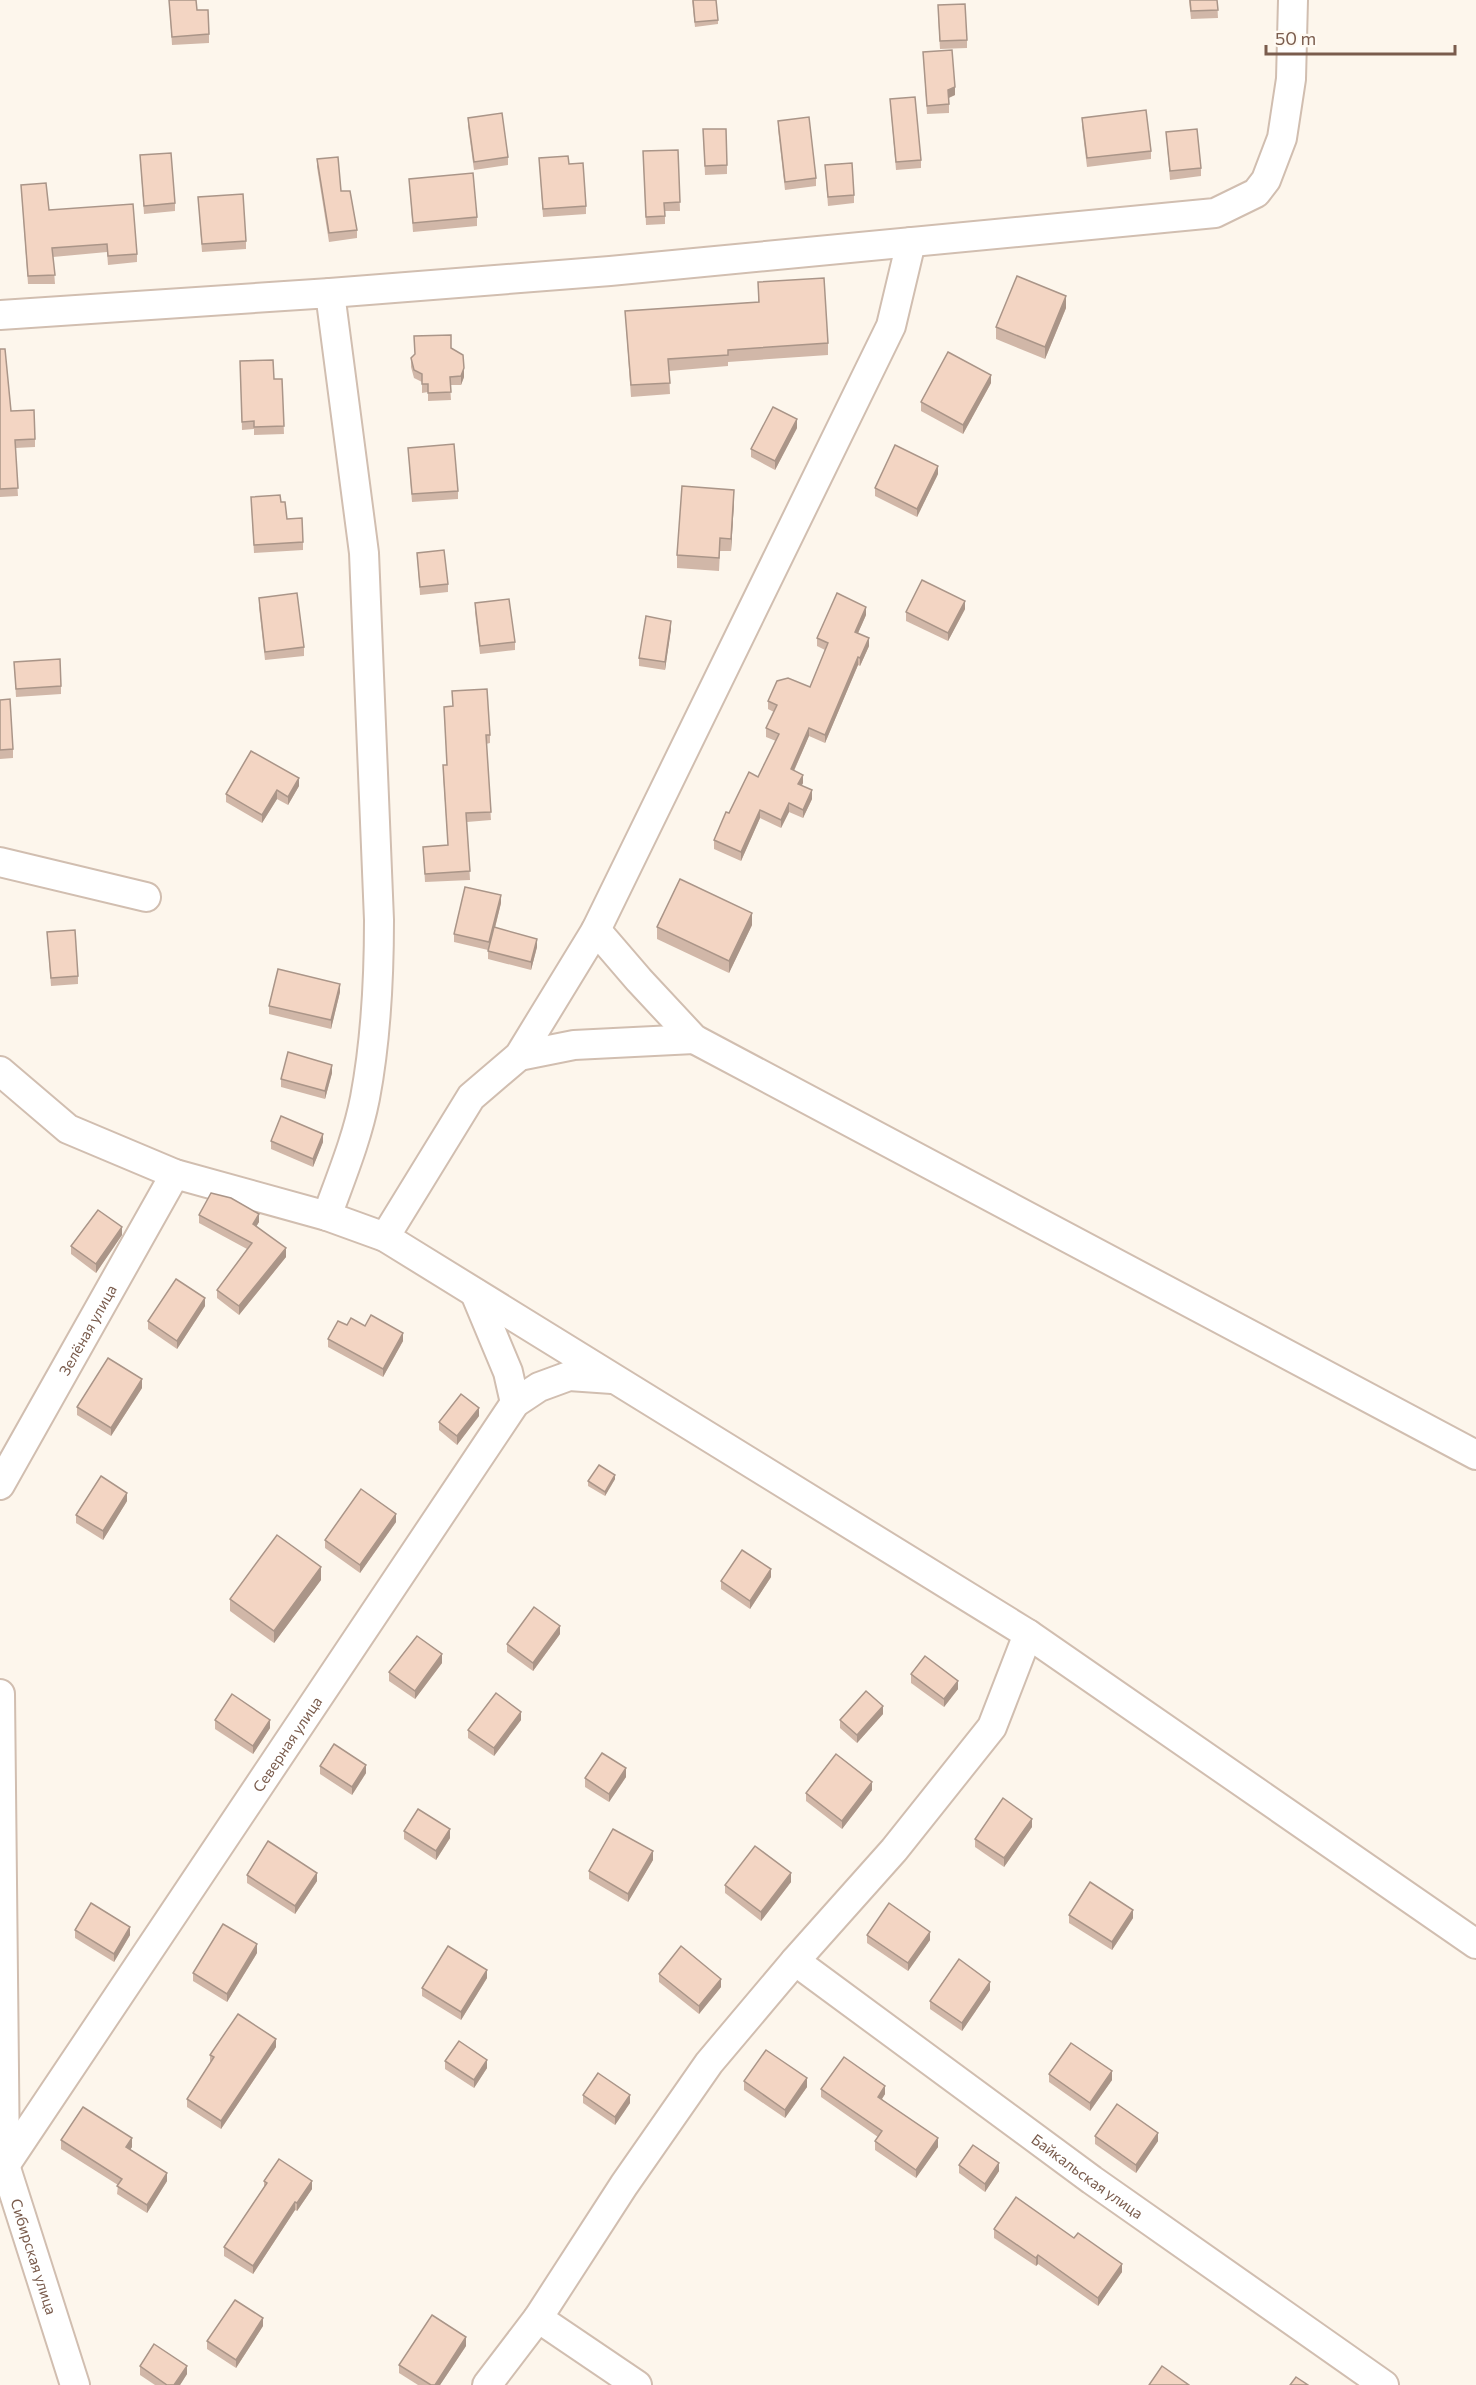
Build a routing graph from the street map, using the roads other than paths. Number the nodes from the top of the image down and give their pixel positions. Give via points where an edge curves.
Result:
1 (1293, 0) edge
2 (912, 242) junction
3 (330, 293) junction
4 (0, 315) edge
5 (0, 862) edge
6 (146, 897) dead end
7 (596, 930) junction
8 (694, 1039) junction
9 (519, 1056) junction
10 (0, 1071) edge
11 (175, 1174) junction
12 (327, 1216) junction
13 (385, 1237) junction
14 (475, 1293) junction
15 (614, 1379) junction
16 (515, 1403) junction
17 (1476, 1455) edge
18 (0, 1485) edge
19 (1028, 1634) junction
20 (0, 1694) edge
21 (1476, 1944) edge
22 (795, 1960) junction
23 (3, 2169) edge
24 (538, 2318) junction
25 (75, 2385) edge
26 (487, 2385) edge
27 (637, 2385) edge
28 (1384, 2385) edge

1 - 2 street via 1291,79 1282,138 1257,193 1215,213
2 - 3 street
2 - 7 street via 891,326
3 - 4 street
3 - 12 street via 364,553 379,979 365,1098 353,1147
5 - 6 street
7 - 8 street
7 - 9 street
8 - 9 street via 574,1045
8 - 17 street
9 - 13 street via 471,1097
10 - 11 street via 68,1128
11 - 12 street
11 - 18 street, Зелёная улица
12 - 13 street
13 - 14 street
14 - 15 street
14 - 16 street via 508,1372
15 - 16 street, Северная улица via 569,1376 539,1387
15 - 19 street
16 - 23 street, Северная улица
19 - 21 street
19 - 22 street via 992,1727 894,1850
20 - 23 street, Сибирская улица
22 - 24 street via 709,2063
22 - 28 street, Байкальская улица via 1092,2180
23 - 25 street, Сибирская улица
24 - 26 street
24 - 27 street

